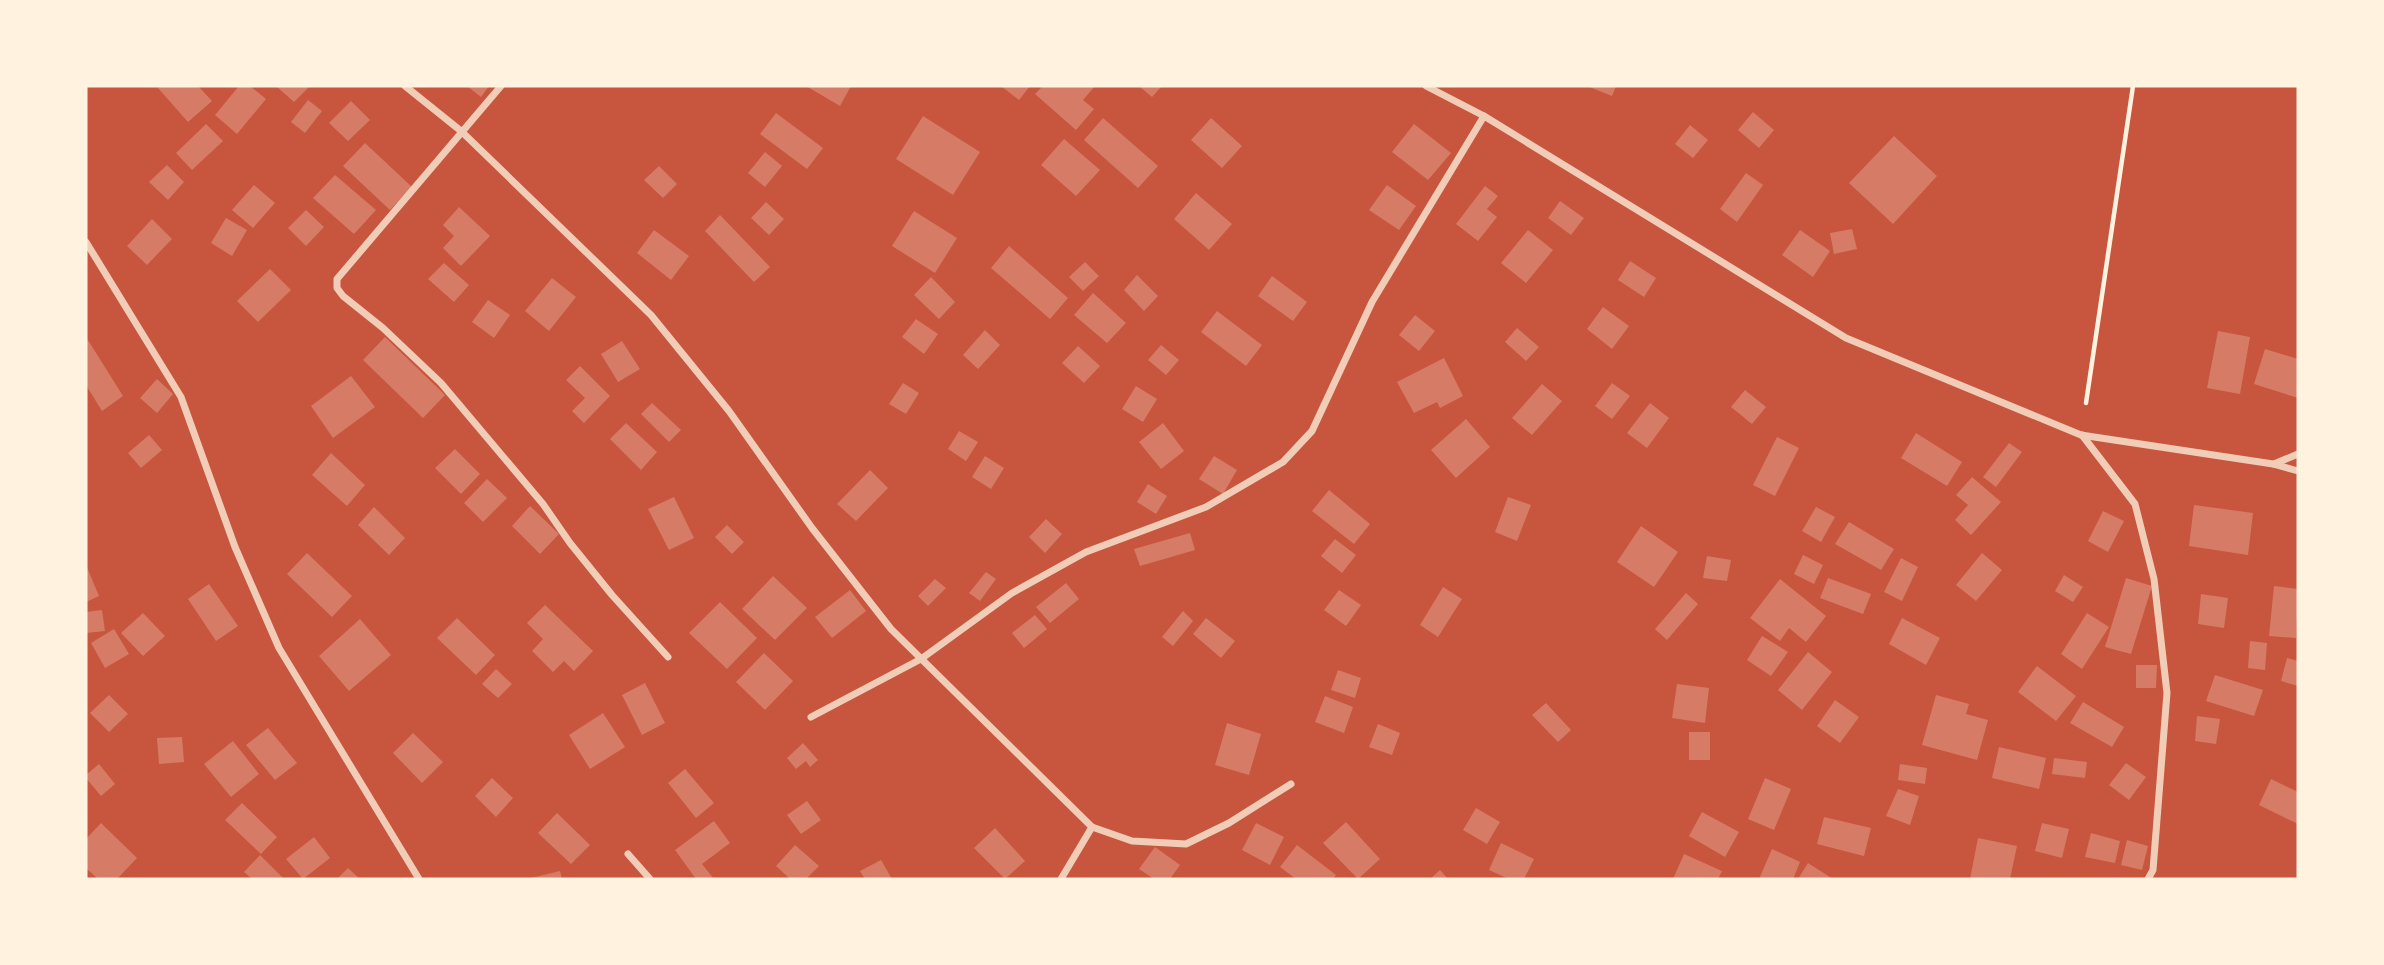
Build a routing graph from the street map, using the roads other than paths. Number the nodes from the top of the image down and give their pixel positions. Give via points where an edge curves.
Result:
1 (405, 86) edge
2 (500, 86) edge
3 (1426, 86) edge
4 (1484, 116) junction
5 (461, 131) junction
6 (86, 242) edge
7 (2081, 435) junction
8 (2298, 454) edge
9 (2273, 464) junction
10 (2298, 471) edge
11 (668, 657) dead end
12 (921, 659) junction
13 (811, 717) dead end
14 (1291, 784) dead end
15 (1092, 827) junction
16 (628, 854) dead end
17 (419, 879) edge
18 (650, 879) edge
19 (1061, 879) edge
20 (2148, 879) edge

1 - 5 street
2 - 5 street
3 - 4 street
4 - 7 street via 1846,338
4 - 12 street via 1373,302 1312,431 1283,462 1206,507 1086,552 1012,593
5 - 11 street via 337,279 337,288 442,383 612,595
5 - 12 street via 651,315 729,411 891,629
6 - 17 street via 181,397 235,547 279,648
7 - 9 street
7 - 20 street via 2135,504 2154,579 2167,693
8 - 9 street
9 - 10 street
12 - 13 street
12 - 15 street
14 - 15 street via 1186,844 1132,841
15 - 19 street
16 - 18 street

